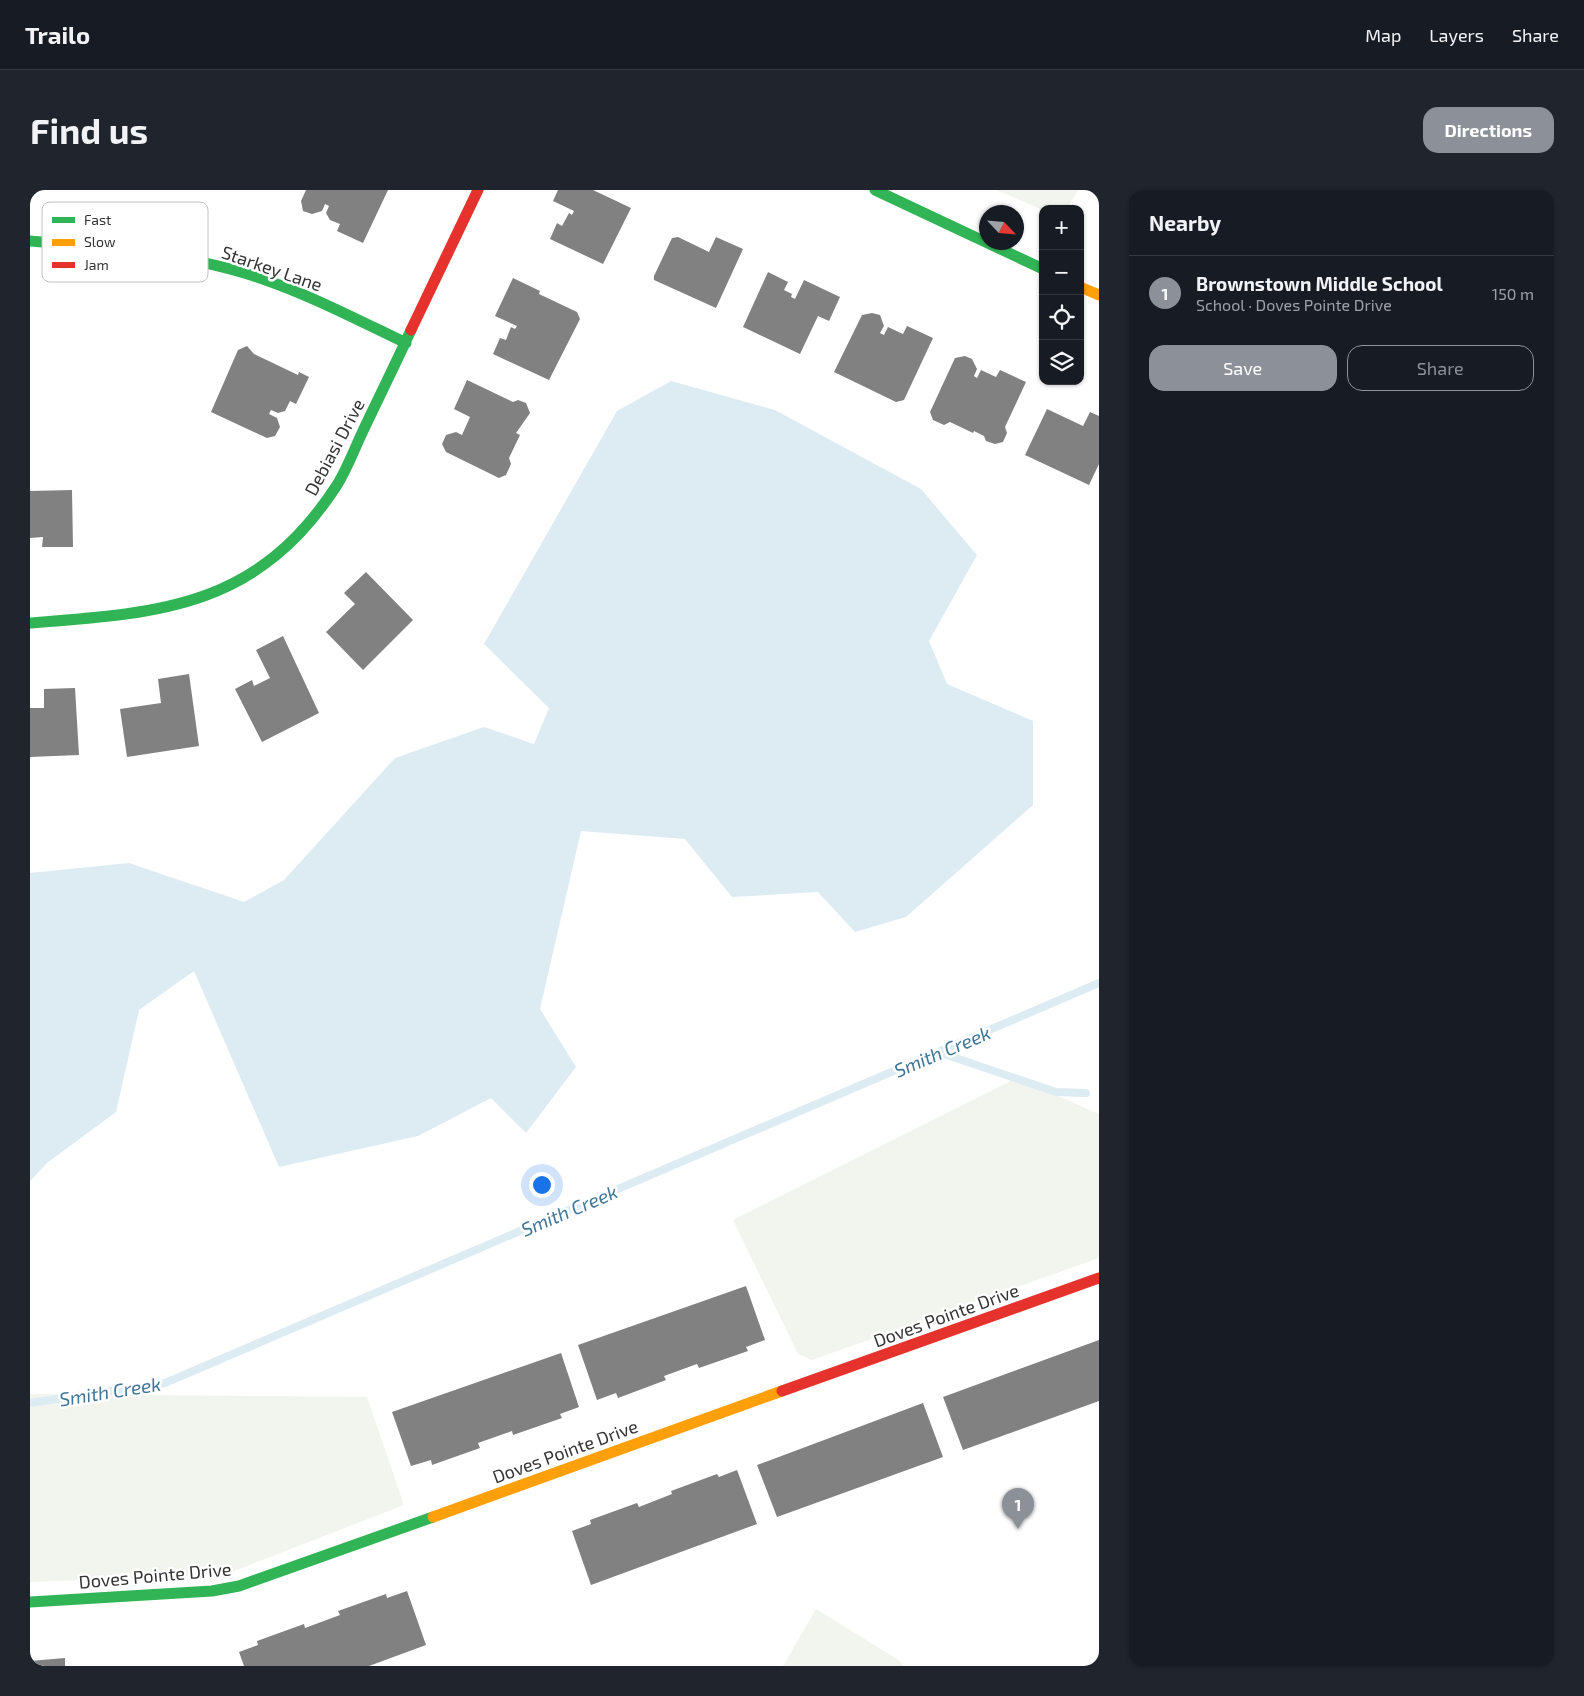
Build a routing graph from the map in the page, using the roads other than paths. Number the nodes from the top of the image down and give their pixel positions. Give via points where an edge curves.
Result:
1 (478, 190) edge
2 (875, 190) edge
3 (208, 264) edge
4 (1039, 267) edge
5 (1084, 289) edge
6 (1099, 295) edge
7 (406, 343) junction
8 (30, 623) edge
9 (1099, 1278) edge
10 (30, 1602) edge

1 - 7 street, Debiasi Drive
2 - 4 street
3 - 7 street, Starkey Lane via 287,288
5 - 6 street
7 - 8 street, Debiasi Drive via 338,483 308,524 270,559 215,593 185,602 144,612
9 - 10 street, Doves Pointe Drive via 239,1586 212,1591

